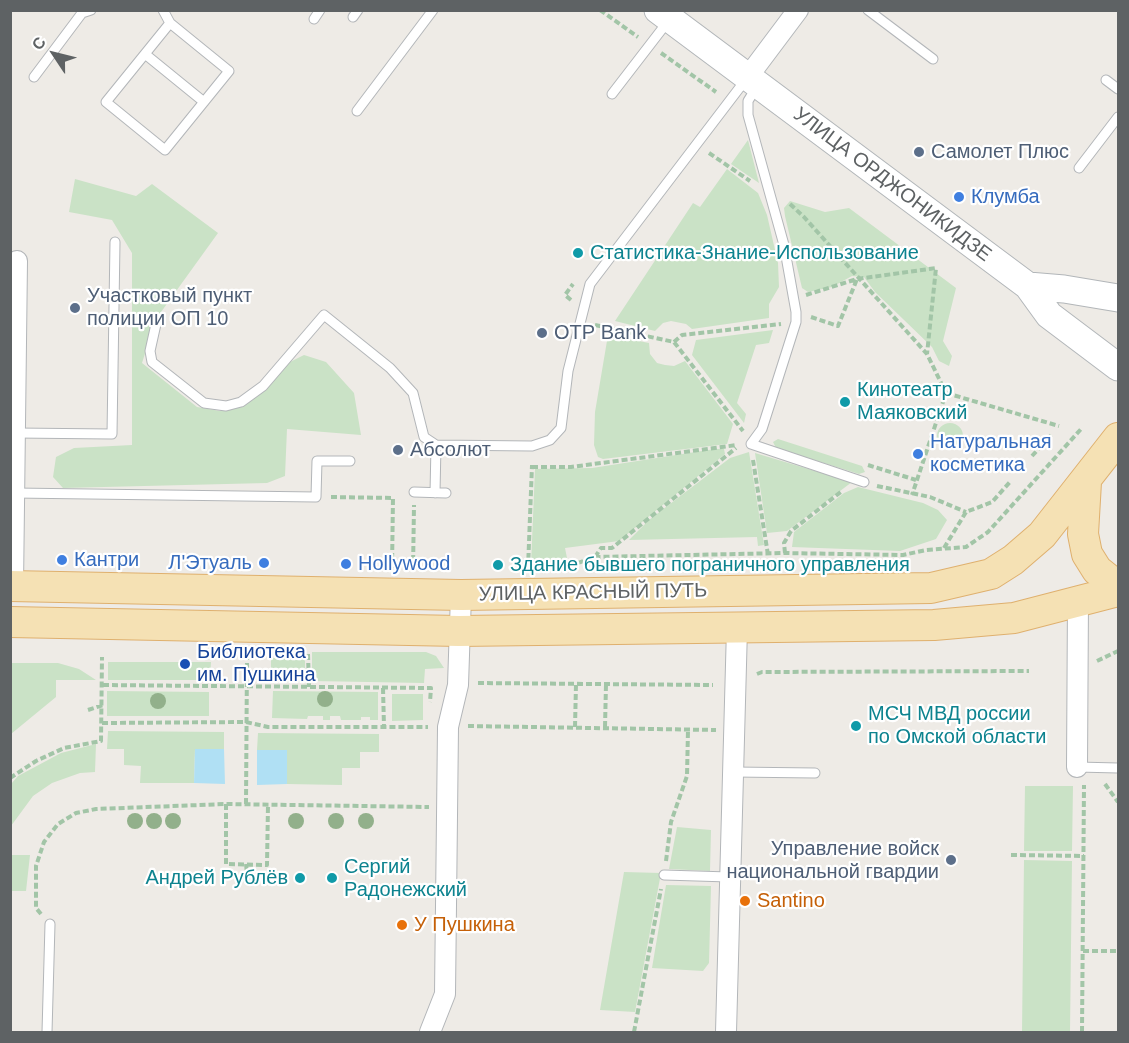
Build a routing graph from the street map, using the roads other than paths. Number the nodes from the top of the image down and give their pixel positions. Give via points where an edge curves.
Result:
1 (91, 10) edge
2 (163, 10) edge
3 (798, 10) edge
4 (868, 10) edge
5 (430, 11) edge
6 (664, 15) edge
7 (170, 23) junction
8 (145, 54) junction
9 (933, 59) dead end
10 (34, 77) dead end
11 (1106, 80) dead end
12 (752, 82) junction
13 (1119, 89) edge
14 (612, 94) dead end
15 (204, 102) junction
16 (357, 111) dead end
17 (1119, 117) edge
18 (1079, 168) dead end
19 (115, 242) dead end
20 (18, 261) dead end
21 (1028, 286) junction
22 (1119, 298) edge
23 (156, 324) dead end
24 (1119, 367) edge
25 (15, 433) junction
26 (1117, 444) edge
27 (436, 445) junction
28 (350, 461) dead end
29 (864, 482) road end
30 (1086, 482) junction
31 (414, 492) road end
32 (14, 493) junction
33 (435, 493) junction
34 (446, 493) dead end
35 (12, 586) edge
36 (1119, 589) edge
37 (461, 594) junction
38 (1078, 599) junction
39 (10, 622) edge
40 (737, 628) junction
41 (459, 631) junction
42 (1077, 767) joint
43 (1119, 768) edge
44 (734, 772) junction
45 (815, 773) dead end
46 (664, 875) road end
47 (729, 878) junction
48 (50, 924) road end
49 (47, 1032) edge
50 (430, 1032) edge
51 (726, 1032) edge

1 - 10 lane via 82,13
2 - 7 lane
3 - 12 street
4 - 9 lane
5 - 16 lane
6 - 12 main road, УЛИЦА ОРДЖОНИКИДЗЕ
6 - 14 lane
7 - 8 lane
7 - 15 lane via 229,71
8 - 15 lane
8 - 15 lane via 106,102 114,109 165,150
11 - 13 lane
12 - 21 main road, УЛИЦА ОРДЖОНИКИДЗЕ
12 - 27 lane via 696,144 590,284 568,371 561,428 550,440 532,446
12 - 29 lane via 748,115 784,244 796,317 762,429 751,444
17 - 18 lane
19 - 25 lane via 112,434
20 - 25 street
21 - 22 main road
21 - 24 main road, УЛИЦА ОРДЖОНИКИДЗЕ via 1049,315
23 - 27 lane via 150,351 152,362 204,403 226,406 241,402 263,386 324,315 390,368 413,393 424,437
25 - 32 street
26 - 30 main road, УЛИЦА КРАСНЫЙ ПУТЬ
27 - 33 lane
28 - 32 lane via 317,461 316,497
30 - 36 main road via 1083,534 1087,554 1097,570
30 - 37 main road, УЛИЦА КРАСНЫЙ ПУТЬ via 1042,535 1013,560 991,574 931,588
31 - 33 lane
32 - 35 street
33 - 34 lane
35 - 37 main road, УЛИЦА КРАСНЫЙ ПУТЬ
36 - 38 main road, УЛИЦА КРАСНЫЙ ПУТЬ
37 - 41 street
38 - 40 main road, УЛИЦА КРАСНЫЙ ПУТЬ via 986,622
38 - 42 street
39 - 41 main road, УЛИЦА КРАСНЫЙ ПУТЬ
40 - 41 main road, УЛИЦА КРАСНЫЙ ПУТЬ
40 - 44 street
41 - 50 street via 458,685 448,727 445,994
42 - 43 lane
44 - 45 lane
44 - 47 street
46 - 47 lane
47 - 51 street
48 - 49 lane

